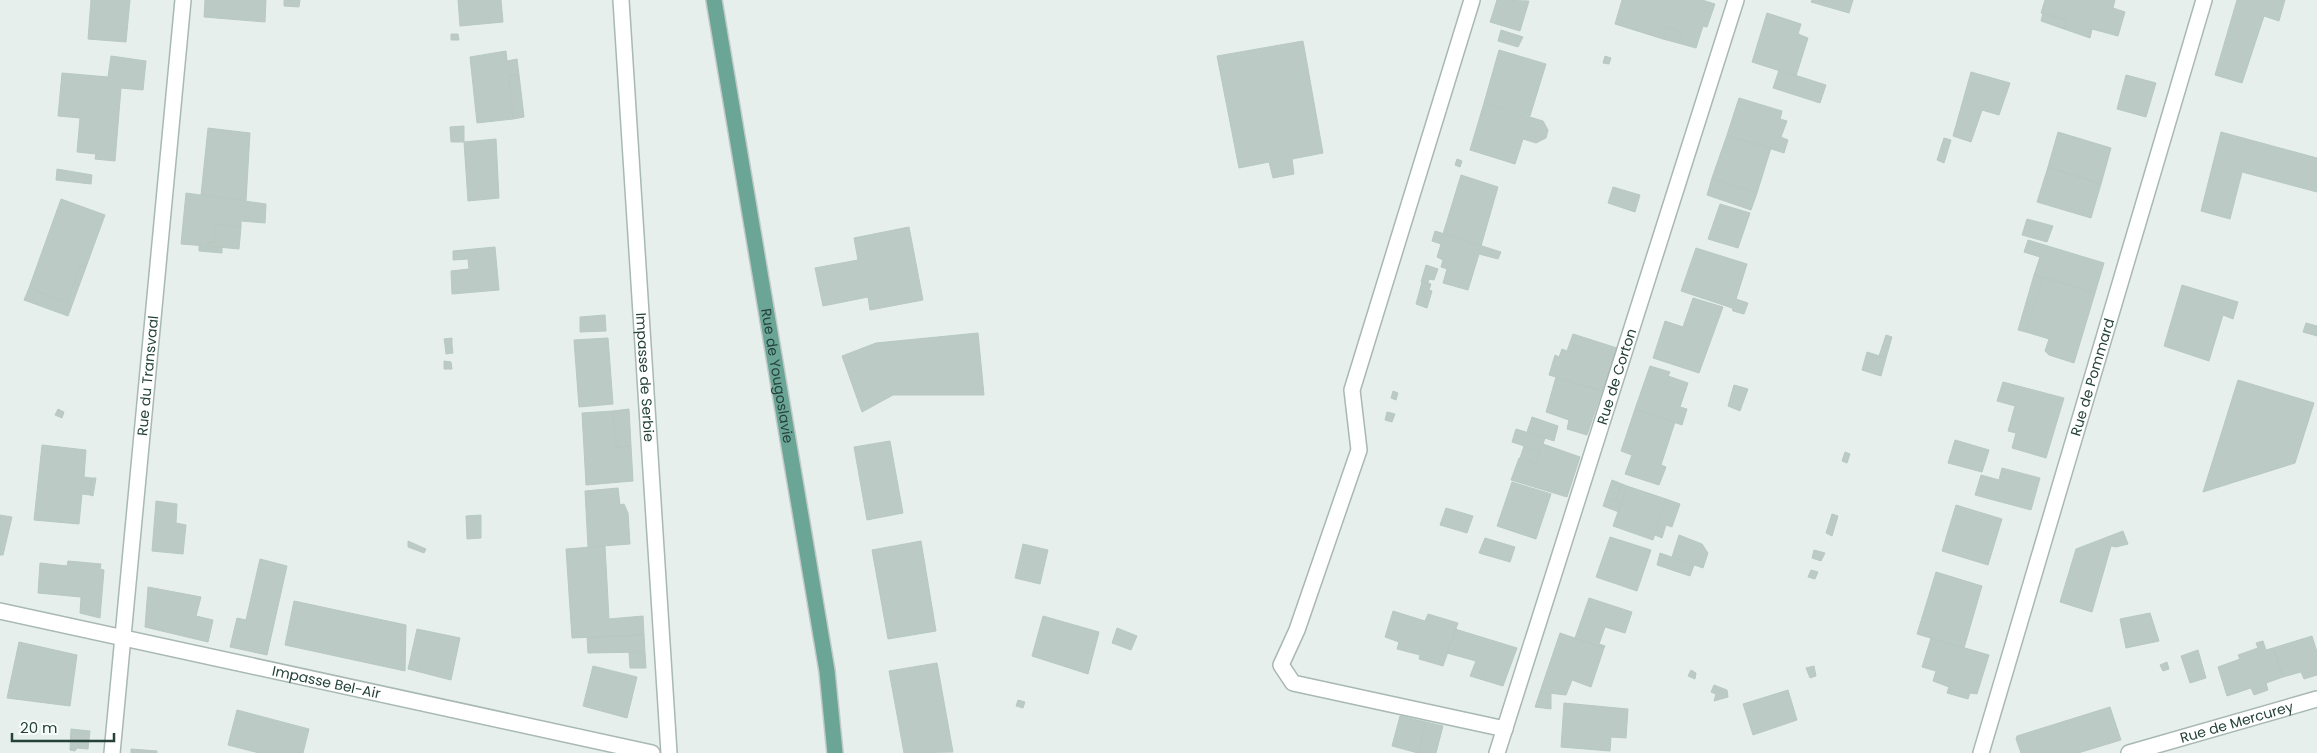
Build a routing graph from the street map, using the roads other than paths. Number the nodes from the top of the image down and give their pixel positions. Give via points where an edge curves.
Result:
1 (183, 0) edge
2 (621, 0) edge
3 (714, 0) edge
4 (1472, 0) edge
5 (1736, 0) edge
6 (2204, 0) edge
7 (0, 611) edge
8 (123, 638) junction
9 (2317, 699) edge
10 (1505, 729) junction
11 (112, 753) edge
12 (652, 753) edge
13 (669, 753) edge
14 (835, 753) edge
15 (1497, 753) edge
16 (1981, 753) edge
17 (2129, 753) edge

1 - 8 street, Rue du Transvaal
2 - 13 street, Impasse de Serbie
3 - 14 main road, Rue de Yougoslavie via 827,670
4 - 10 street via 1352,390 1359,450 1297,630 1281,666 1293,683
5 - 10 street, Rue de Corton
6 - 16 street, Rue de Pommard
7 - 8 street, Impasse Bel-Air
8 - 11 street, Rue du Transvaal
8 - 12 street, Impasse Bel-Air
9 - 17 street, Rue de Mercurey
10 - 15 street, Rue de Corton

